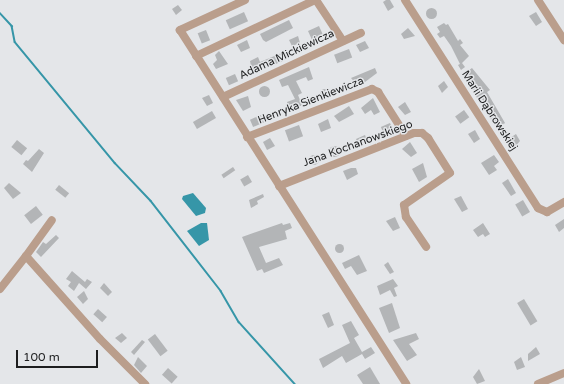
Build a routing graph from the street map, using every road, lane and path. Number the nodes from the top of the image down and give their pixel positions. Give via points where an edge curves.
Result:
1 (245, 0) edge
2 (315, 0) edge
3 (405, 0) edge
4 (538, 0) edge
5 (362, 33) dead end
6 (564, 40) edge
7 (342, 42) junction
8 (196, 56) junction
9 (223, 97) junction
10 (406, 136) junction
11 (247, 137) junction
12 (278, 186) junction
13 (564, 202) edge
14 (52, 220) dead end
15 (426, 247) dead end
16 (26, 256) junction
17 (0, 289) edge
18 (564, 373) edge
19 (145, 384) edge
20 (406, 384) edge
21 (538, 384) edge

1 - 8 street via 180,30
2 - 7 street
2 - 8 street
3 - 13 street, Marii Dąbrowskiej via 538,208 547,212
4 - 6 street
5 - 7 street, Adama Mickiewicza
7 - 9 street, Adama Mickiewicza
8 - 9 street
9 - 11 street
10 - 11 street, Henryka Sienkiewicza via 378,92 372,89
10 - 12 street, Jana Kochanowskiego
10 - 15 street, Jana Kochanowskiego via 418,132 425,134 450,173 404,205 406,217
11 - 12 street
12 - 20 street
14 - 16 street
16 - 17 street
16 - 19 street via 105,344
18 - 21 street

